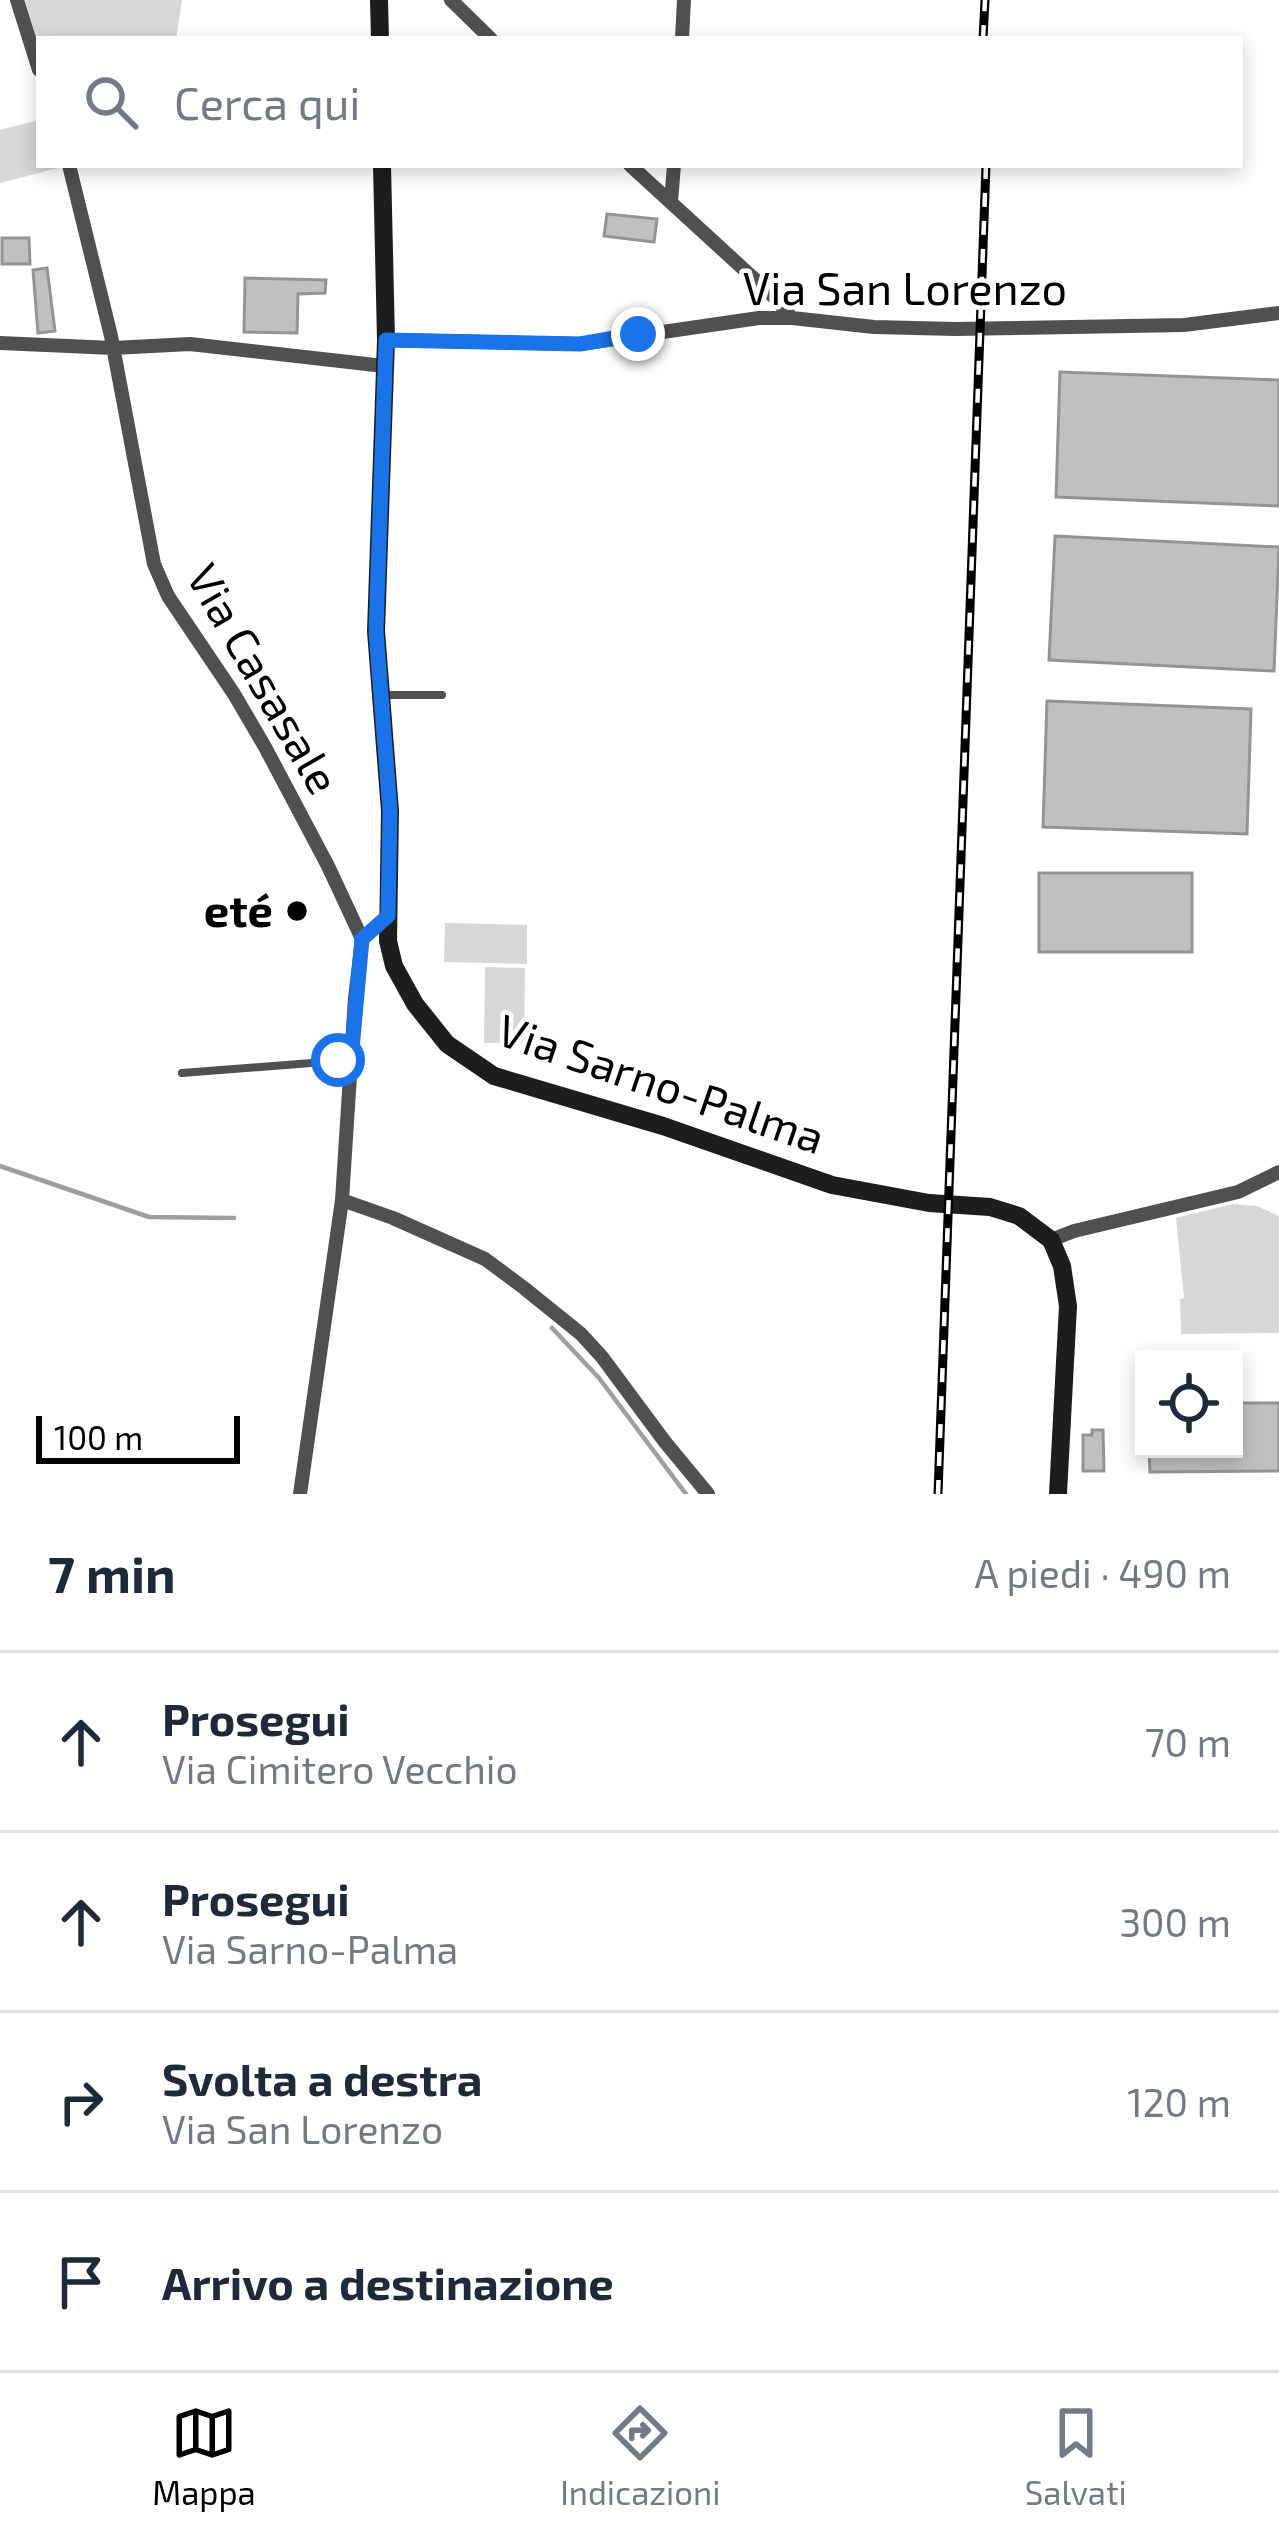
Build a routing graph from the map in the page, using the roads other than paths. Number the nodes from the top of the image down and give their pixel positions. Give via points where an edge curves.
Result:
1 (17, 0) edge
2 (379, 0) edge
3 (452, 0) edge
4 (684, 0) edge
5 (380, 36) edge
6 (488, 36) edge
7 (682, 36) edge
8 (36, 60) edge
9 (70, 168) edge
10 (382, 168) edge
11 (633, 168) edge
12 (674, 168) edge
13 (671, 202) junction
14 (1279, 313) edge
15 (792, 318) junction
16 (386, 340) junction
17 (0, 344) edge
18 (113, 348) junction
19 (383, 366) junction
20 (381, 695) junction
21 (442, 695) dead end
22 (388, 916) junction
23 (362, 939) junction
24 (351, 1060) junction
25 (182, 1073) dead end
26 (1279, 1172) edge
27 (342, 1200) junction
28 (1051, 1240) junction
29 (300, 1494) edge
30 (708, 1494) edge
31 (1058, 1494) edge

1 - 8 street
2 - 5 main road
3 - 6 street
4 - 7 street
9 - 18 street, Via Casasale
10 - 16 main road, Via Sarno-Palma
11 - 13 street
12 - 13 street
13 - 15 street
14 - 15 street, Via San Lorenzo via 1212,323 955,329
15 - 16 street, Via San Lorenzo via 580,344
16 - 19 main road, Via Sarno-Palma
17 - 18 street
18 - 19 street via 190,344
18 - 23 street, Via Casasale via 154,564 265,747
19 - 20 main road, Via Sarno-Palma
20 - 21 lane
20 - 22 main road, Via Sarno-Palma
22 - 23 street
22 - 28 main road, Via Sarno-Palma via 394,965 415,1004 447,1044 494,1076 832,1185 990,1207
23 - 24 street
24 - 25 lane
24 - 27 street
26 - 28 street via 1238,1192
27 - 29 street
27 - 30 street via 485,1259 524,1288 602,1357
28 - 31 main road via 1068,1306

